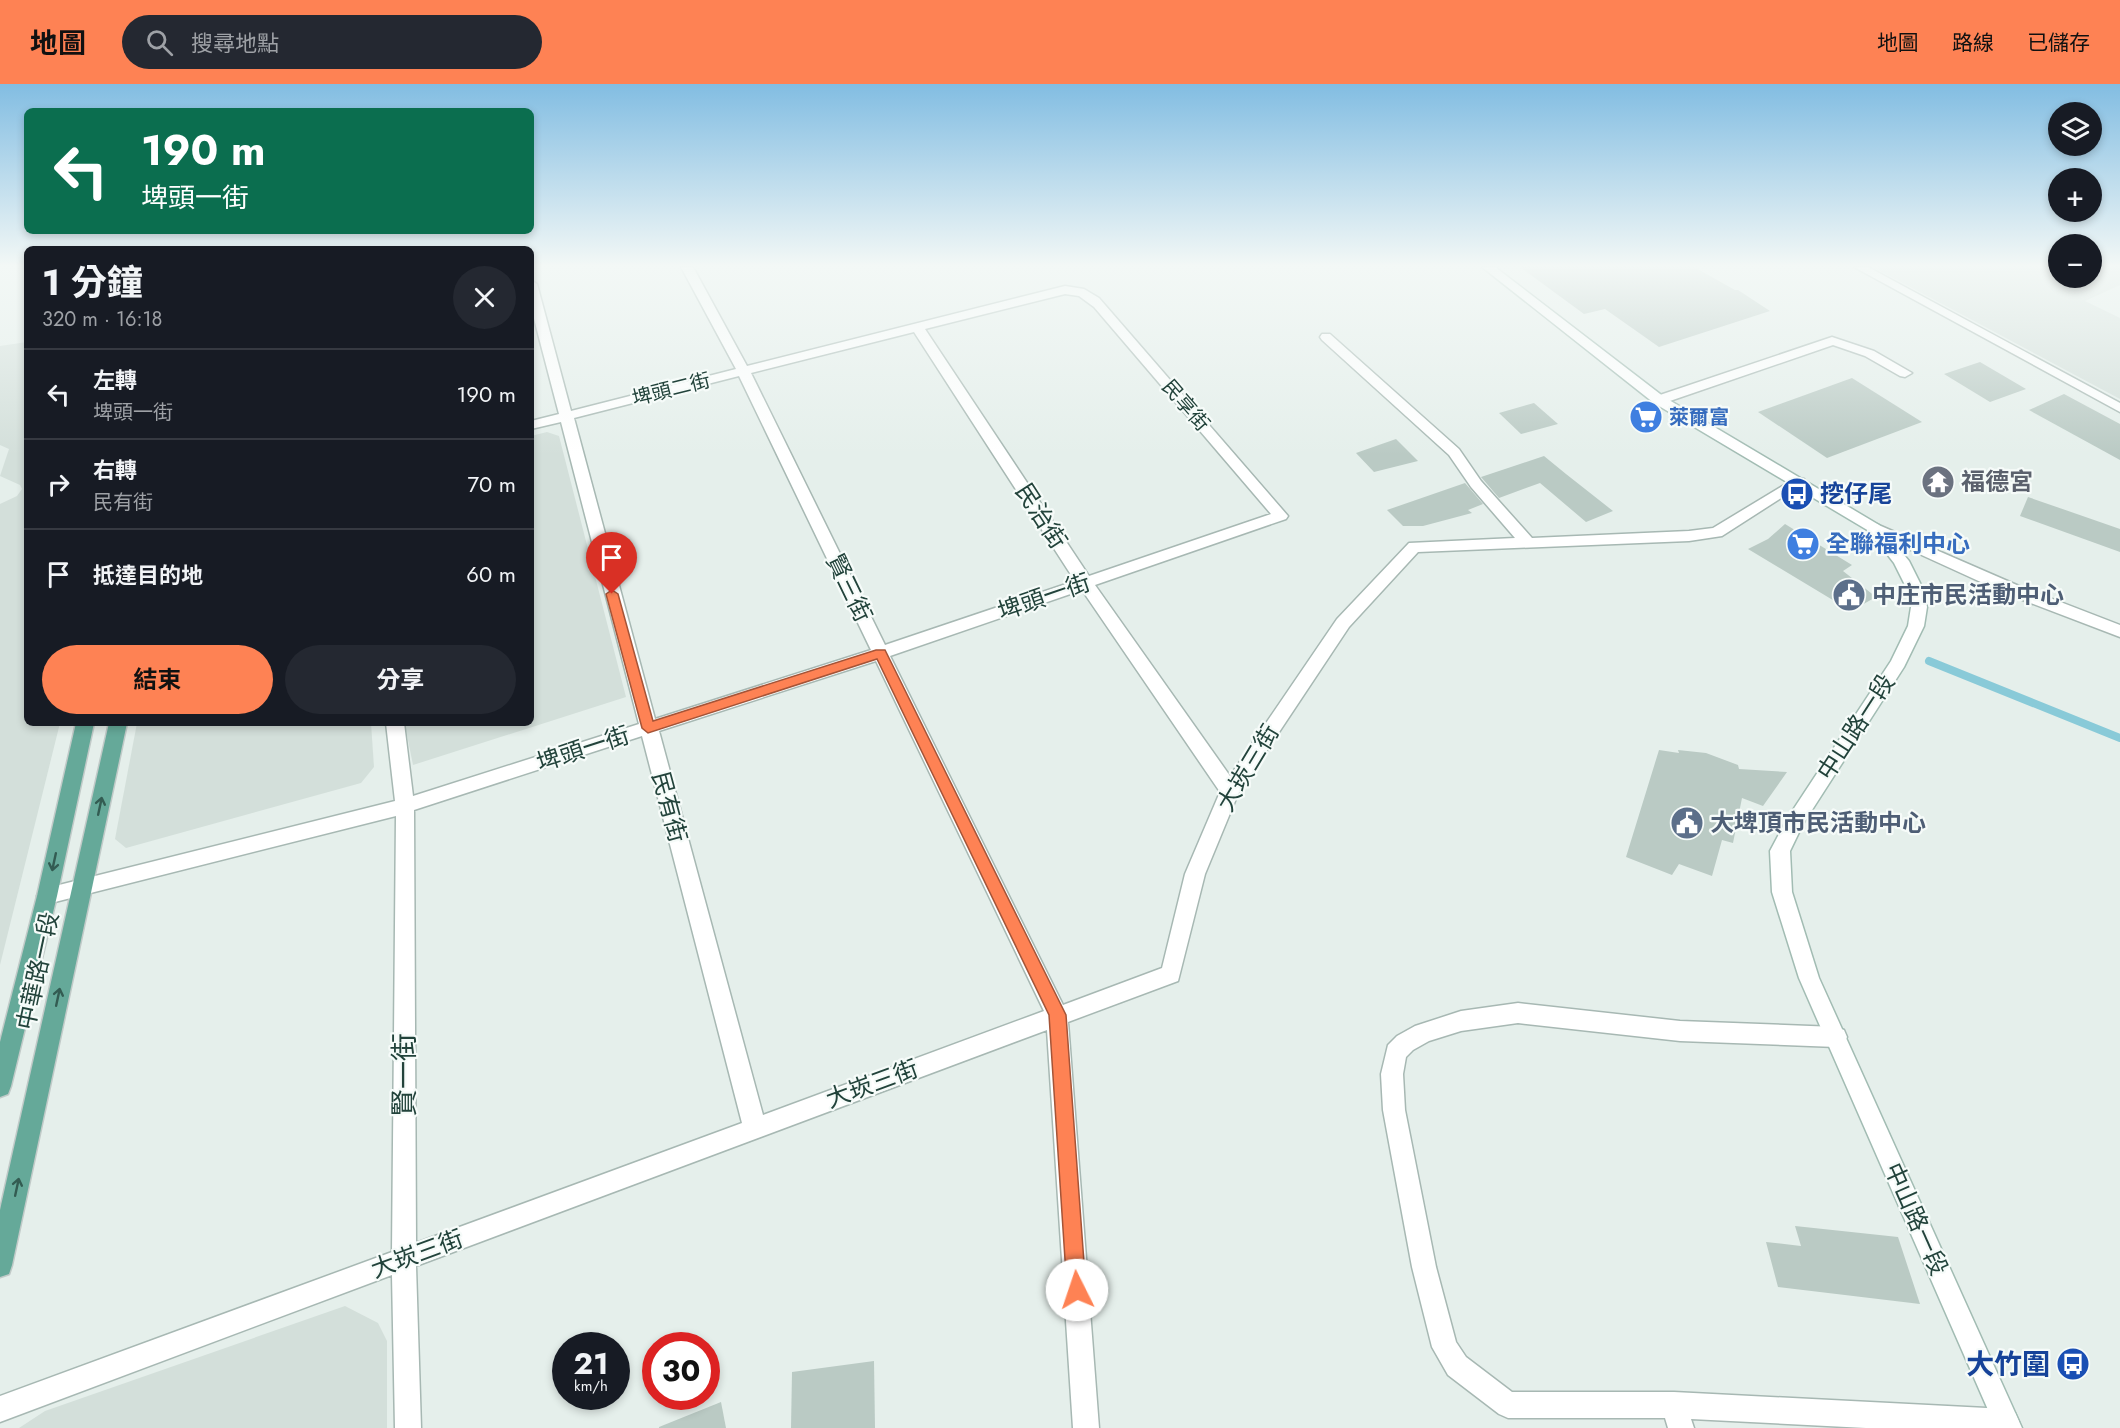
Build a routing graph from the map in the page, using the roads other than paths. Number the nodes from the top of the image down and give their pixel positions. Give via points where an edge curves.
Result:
1 (542, 330) edge
2 (720, 330) edge
3 (906, 330) edge
4 (919, 330) edge
5 (1119, 330) edge
6 (1569, 330) edge
7 (1976, 330) edge
8 (1326, 337) dead end
9 (742, 371) junction
10 (1905, 373) dead end
11 (1659, 400) junction
12 (2120, 408) edge
13 (564, 416) junction
14 (534, 423) edge
15 (1799, 482) junction
16 (1281, 516) joint
17 (1874, 528) junction
18 (1528, 543) junction
19 (1085, 583) junction
20 (2120, 631) edge
21 (880, 653) junction
22 (84, 726) edge
23 (117, 726) edge
24 (395, 726) edge
25 (648, 728) junction
26 (1230, 791) junction
27 (405, 806) junction
28 (82, 889) junction
29 (47, 896) junction
30 (1058, 1015) junction
31 (1836, 1037) junction
32 (0, 1086) edge
33 (755, 1128) junction
34 (404, 1259) junction
35 (0, 1265) edge
36 (0, 1409) edge
37 (1678, 1417) edge
38 (2008, 1425) edge
39 (408, 1428) edge
40 (1086, 1428) edge

1 - 13 street, 民有街
2 - 9 street, 賢三街
3 - 9 street, 埤頭二街
4 - 19 street, 民治街
5 - 16 street, 民享街
6 - 11 street, 中山路一段
7 - 12 street
8 - 18 street via 1454,452 1476,484
9 - 13 street, 埤頭二街
9 - 21 street, 賢三街
10 - 11 street via 1864,350 1832,341
11 - 15 street, 中山路一段
13 - 14 street, 埤頭二街
13 - 25 street, 民有街
15 - 17 street, 中山路一段
15 - 18 street, 大崁三街 via 1717,532
16 - 19 street, 埤頭一街
17 - 20 street via 2013,590
17 - 31 street, 中山路一段 via 1901,561 1916,591 1916,626 1898,663 1796,819 1780,851 1782,892 1809,978
18 - 26 street, 大崁三街 via 1414,547 1343,623
19 - 21 street, 埤頭一街
19 - 26 street, 民治街
21 - 25 street, 埤頭一街
21 - 30 street, 賢三街
22 -> 29 main road, 中華路一段
28 -> 23 main road, 中華路一段
24 - 27 street, 賢一街
25 - 27 street, 埤頭一街
25 - 33 street, 民有街
26 - 30 street, 大崁三街 via 1195,874 1171,974
27 - 28 street, 埤頭一街
27 - 34 street, 賢一街
28 - 29 street, 埤頭一街
35 -> 28 main road, 中華路一段
29 - 32 main road, 中華路一段
30 - 33 street, 大崁三街
30 - 40 street, 賢三街
31 - 37 street via 1680,1031 1518,1013 1461,1021 1423,1032 1396,1052 1392,1074 1394,1110 1404,1168 1445,1347 1457,1366 1508,1405
31 - 38 street, 中山路一段
33 - 34 street, 大崁三街
34 - 36 street, 大崁三街
34 - 39 street, 賢一街
37 - 38 street

